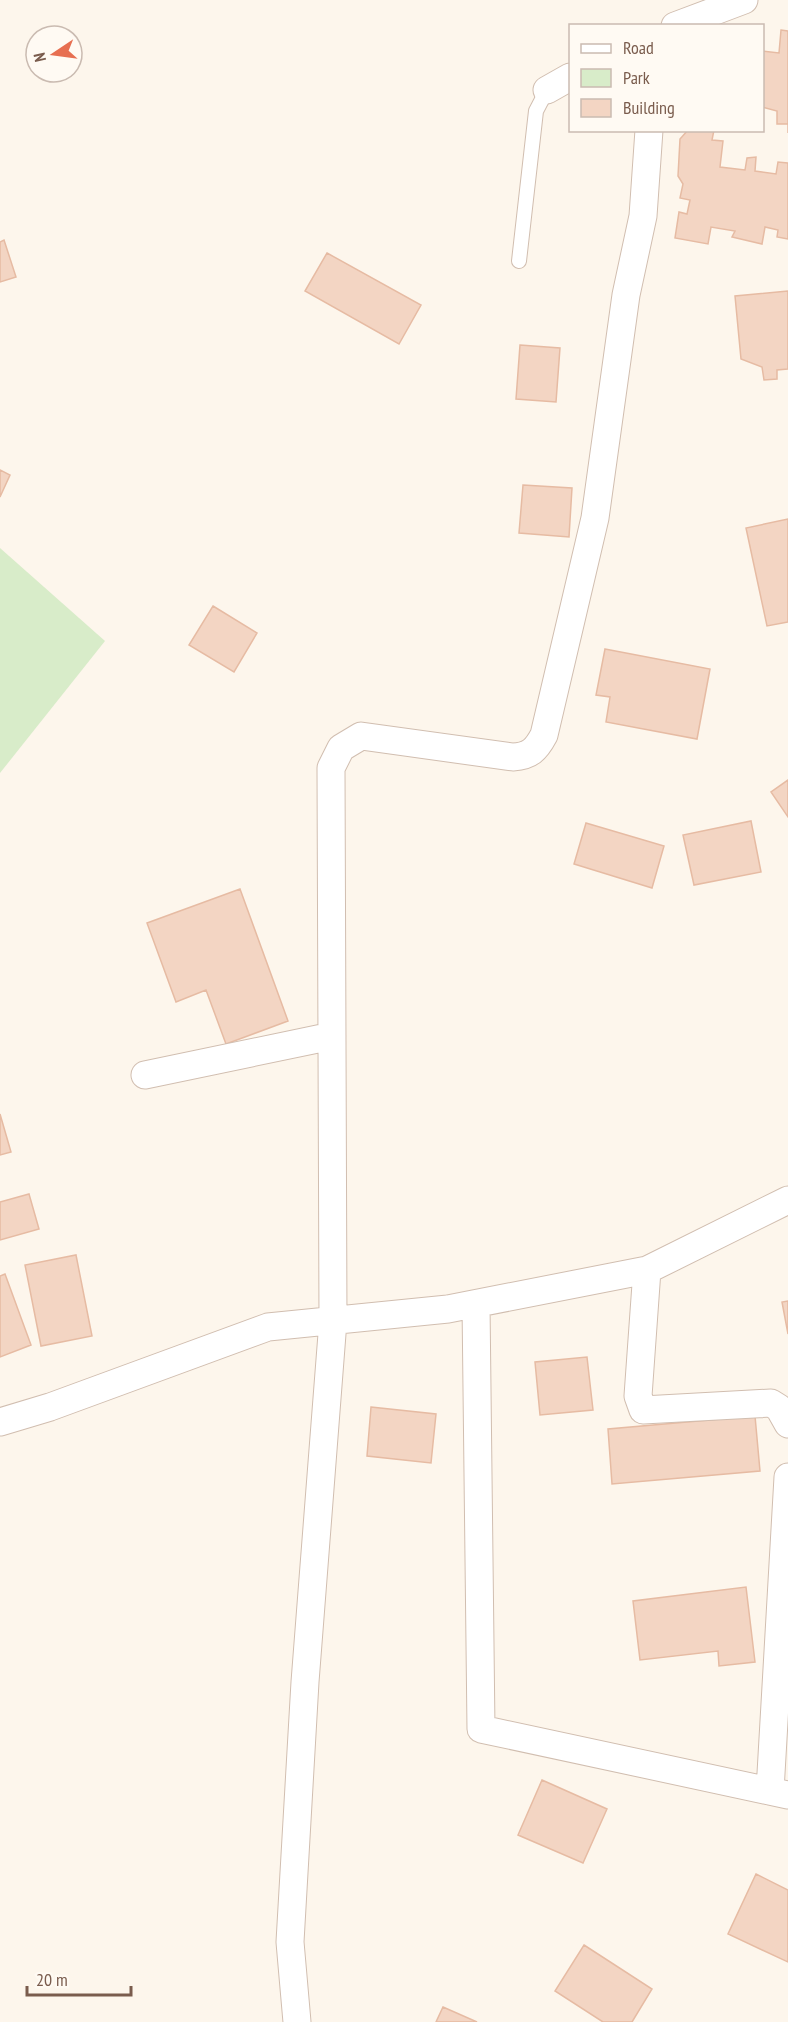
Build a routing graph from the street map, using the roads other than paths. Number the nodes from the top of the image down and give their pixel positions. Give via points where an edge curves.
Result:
1 (744, 0) edge
2 (680, 24) edge
3 (569, 78) edge
4 (547, 90) joint
5 (649, 132) edge
6 (519, 261) dead end
7 (332, 1036) junction
8 (145, 1074) dead end
9 (788, 1200) edge
10 (647, 1270) junction
11 (476, 1304) junction
12 (333, 1321) junction
13 (0, 1422) edge
14 (788, 1424) edge
15 (788, 1477) edge
16 (779, 1793) edge
17 (297, 2022) edge

1 - 2 street
3 - 4 street
4 - 6 lane via 536,111
5 - 7 street via 643,216 626,295 595,518 544,735 536,749 526,756 513,757 361,736 341,748 331,768
7 - 8 street
7 - 12 street
9 - 10 street
10 - 11 street
10 - 14 street via 638,1396 643,1410 771,1403 779,1408
11 - 12 street
11 - 16 street via 481,1729
12 - 13 street via 268,1327
12 - 17 street via 290,1942
15 - 16 street

